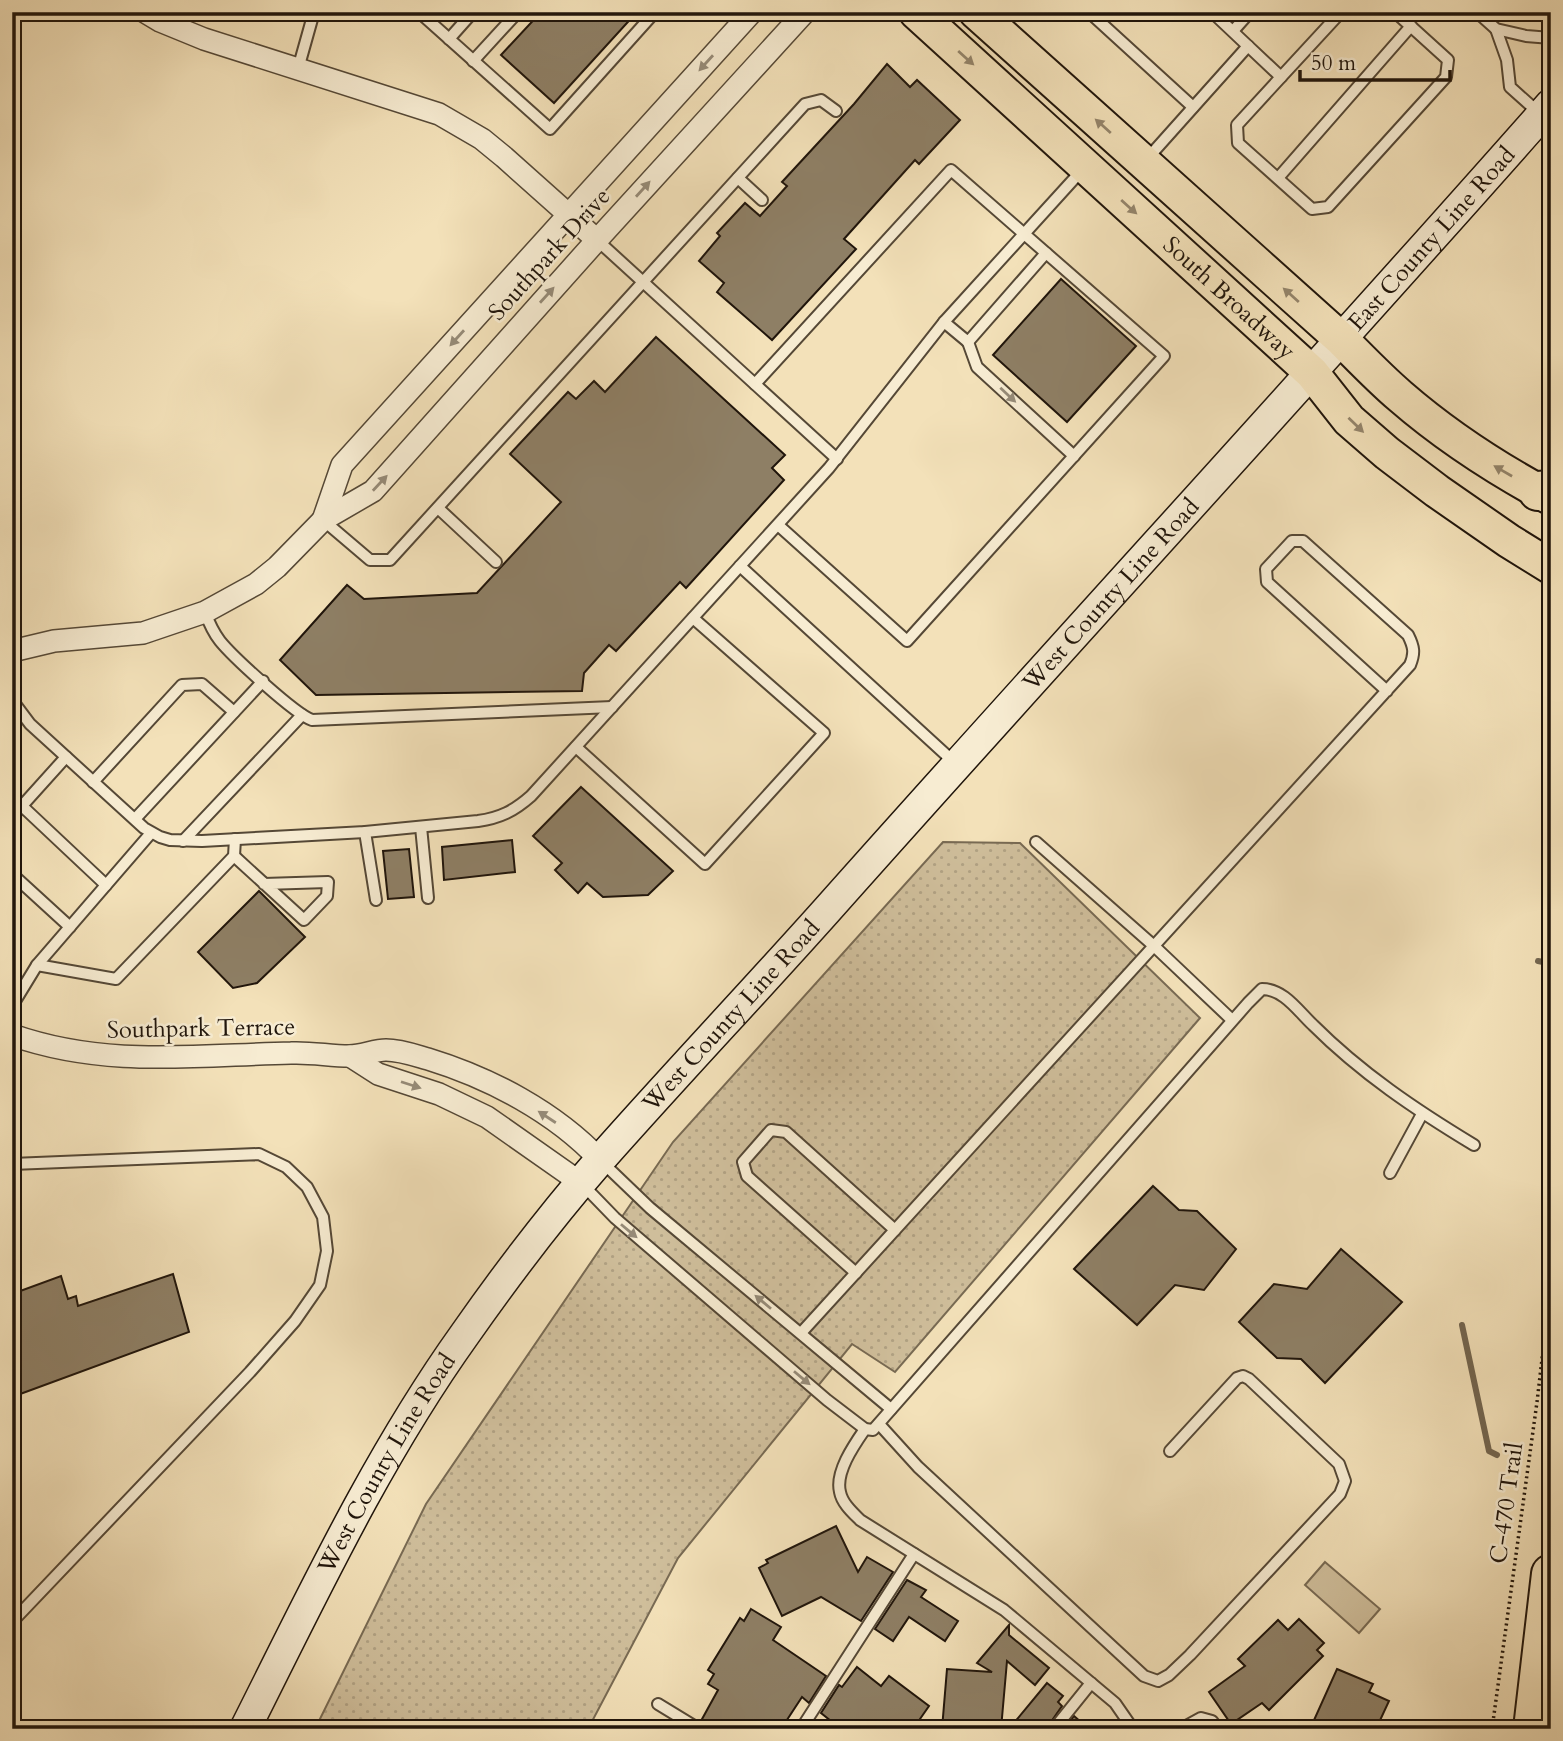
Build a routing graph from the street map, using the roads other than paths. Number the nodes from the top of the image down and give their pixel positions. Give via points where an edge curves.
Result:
1 (145, 12) edge
2 (314, 12) edge
3 (419, 12) edge
4 (473, 12) edge
5 (518, 12) edge
6 (655, 12) edge
7 (752, 12) edge
8 (805, 12) edge
9 (916, 12) edge
10 (976, 12) edge
11 (1089, 12) edge
12 (1212, 12) edge
13 (1250, 12) edge
14 (1341, 12) edge
15 (1395, 12) edge
16 (1477, 12) edge
17 (1411, 26) junction
18 (1496, 29) junction
19 (1233, 31) junction
20 (1551, 38) edge
21 (449, 39) junction
22 (1248, 46) junction
23 (474, 61) junction
24 (298, 69) junction
25 (1281, 77) junction
26 (1193, 107) junction
27 (1546, 109) edge
28 (836, 111) dead end
29 (1144, 163) junction
30 (1085, 167) junction
31 (738, 178) junction
32 (1278, 178) junction
33 (762, 200) dead end
34 (569, 214) junction
35 (1024, 233) junction
36 (597, 240) junction
37 (1046, 253) junction
38 (643, 282) junction
39 (944, 322) junction
40 (1342, 340) junction
41 (968, 342) junction
42 (1312, 373) junction
43 (755, 384) junction
44 (1074, 456) junction
45 (837, 458) junction
46 (1547, 493) edge
47 (438, 508) junction
48 (323, 520) junction
49 (778, 525) junction
50 (496, 562) dead end
51 (740, 566) junction
52 (1551, 567) edge
53 (205, 612) junction
54 (693, 618) junction
55 (12, 652) edge
56 (263, 681) junction
57 (1387, 691) junction
58 (12, 699) edge
59 (612, 707) junction
60 (234, 712) junction
61 (302, 715) junction
62 (576, 747) junction
63 (66, 757) junction
64 (957, 764) junction
65 (93, 782) junction
66 (22, 806) junction
67 (12, 817) edge
68 (135, 819) junction
69 (421, 827) junction
70 (365, 832) junction
71 (151, 833) junction
72 (235, 839) junction
73 (183, 841) junction
74 (1036, 842) dead end
75 (234, 856) junction
76 (12, 874) edge
77 (264, 884) junction
78 (107, 885) junction
79 (428, 898) dead end
80 (376, 900) dead end
81 (70, 927) junction
82 (1154, 946) junction
83 (37, 965) junction
84 (12, 1006) edge
85 (1232, 1020) junction
86 (12, 1035) edge
87 (350, 1056) junction
88 (1422, 1114) junction
89 (1474, 1145) dead end
90 (600, 1160) junction
91 (12, 1164) edge
92 (1390, 1173) dead end
93 (581, 1183) junction
94 (895, 1230) junction
95 (856, 1273) junction
96 (801, 1334) junction
97 (891, 1409) junction
98 (879, 1424) junction
99 (865, 1429) junction
100 (1170, 1451) dead end
101 (914, 1553) junction
102 (1551, 1574) edge
103 (12, 1622) edge
104 (1091, 1684) junction
105 (658, 1704) dead end
106 (245, 1729) edge
107 (699, 1729) edge
108 (801, 1729) edge
109 (1054, 1729) edge
110 (1133, 1729) edge
111 (1181, 1729) edge
112 (1218, 1729) edge
113 (1533, 1729) edge

1 - 24 street via 204,39
2 - 24 lane
3 - 21 lane
4 - 21 lane
5 - 23 lane
6 - 23 lane via 550,129
7 -> 34 street, Southpark Drive
36 -> 8 street, Southpark Drive
9 -> 30 main road, South Broadway
29 -> 10 main road, South Broadway
11 - 26 lane
12 - 19 lane
13 - 19 lane
14 - 25 lane
15 - 17 lane
16 - 18 lane
17 - 32 lane
17 - 32 lane via 1448,60 1446,77 1328,207 1312,209
18 - 20 lane
18 - 27 lane via 1510,87
19 - 22 lane
21 - 23 lane
22 - 25 lane
22 - 26 lane
24 - 34 street via 457,123
25 - 32 lane via 1237,125 1238,143
26 - 29 lane
27 - 40 main road, East County Line Road
28 - 31 lane via 821,100 805,104
40 -> 29 main road, South Broadway
30 - 35 lane
30 -> 42 main road, South Broadway
31 - 33 lane
31 - 38 lane
34 - 36 street
34 -> 48 street, Southpark Drive via 342,466
35 - 37 lane
35 - 39 lane
35 - 43 lane via 951,170
36 - 38 lane
48 -> 36 street, Southpark Drive via 373,491
37 - 41 lane
37 - 44 lane via 1164,356
38 - 43 lane
38 - 47 lane
39 - 41 lane
39 - 45 lane
40 - 42 main road, East County Line Road
46 -> 40 main road, South Broadway via 1495,467 1443,430
41 -> 44 lane via 977,368
42 -> 52 main road, South Broadway via 1349,420 1387,453
42 - 64 main road, West County Line Road
43 - 45 lane
44 - 49 lane via 907,641
45 - 49 lane
47 - 48 lane via 390,560 370,560
47 - 50 lane
48 - 53 street, Southpark Drive via 256,584
49 - 51 lane
51 - 54 lane
51 - 64 lane
53 - 55 street, Southpark Drive via 143,633 54,641
53 - 56 lane via 223,645
54 - 59 lane
54 - 62 lane via 824,733 705,864
56 - 60 lane
56 - 61 lane
57 - 57 lane via 1415,655 1408,635 1303,541 1292,541 1266,569 1267,582
57 - 82 lane
58 - 63 lane via 30,724
59 - 61 lane via 328,721
59 - 62 lane
60 - 65 lane via 202,684 182,685
60 - 68 lane
61 - 73 lane
62 - 69 lane via 531,796 506,814
63 - 65 lane
63 - 66 lane
64 - 90 main road, West County Line Road
65 - 68 lane
66 - 67 lane
66 - 78 lane
68 - 71 lane
69 - 70 lane
69 - 79 lane
70 - 72 lane
70 - 80 lane
71 - 73 lane
71 - 78 lane
72 - 73 lane
72 - 75 lane
74 - 82 lane
75 - 77 lane
75 - 83 lane via 116,979
76 - 81 lane
77 - 77 lane via 304,920 327,896 328,882
78 - 81 lane
81 - 83 lane
82 - 85 lane
82 - 94 lane
83 - 84 lane
85 - 88 lane via 1262,989 1279,992 1343,1056
85 - 97 lane
86 - 87 street, Southpark Terrace via 74,1052 131,1058 293,1053
90 -> 87 street, Southpark Terrace via 521,1100 452,1066 386,1050
87 -> 93 street, Southpark Terrace via 378,1074 439,1094 487,1117
88 - 89 lane
88 - 92 lane
90 - 93 main road, West County Line Road
96 -> 90 lane via 650,1208
91 - 103 lane via 259,1154 286,1167 307,1187 323,1217 327,1251 320,1285 295,1321
93 -> 99 lane via 615,1219
93 - 106 main road, West County Line Road via 462,1337 384,1460
94 - 95 lane
94 - 95 lane via 786,1132 771,1130 743,1162 747,1176
95 - 96 lane
96 - 97 lane
97 - 98 lane
98 - 99 lane via 873,1430
98 - 100 lane via 918,1467 1144,1676 1158,1681 1200,1644 1340,1494 1345,1481 1339,1464 1243,1376
99 - 101 lane via 847,1456 839,1491 860,1520
101 - 104 lane via 1004,1610
101 - 108 lane
102 - 113 highway
104 - 109 lane
104 - 110 lane via 1115,1703
105 - 107 lane
111 - 112 lane via 1201,1718

